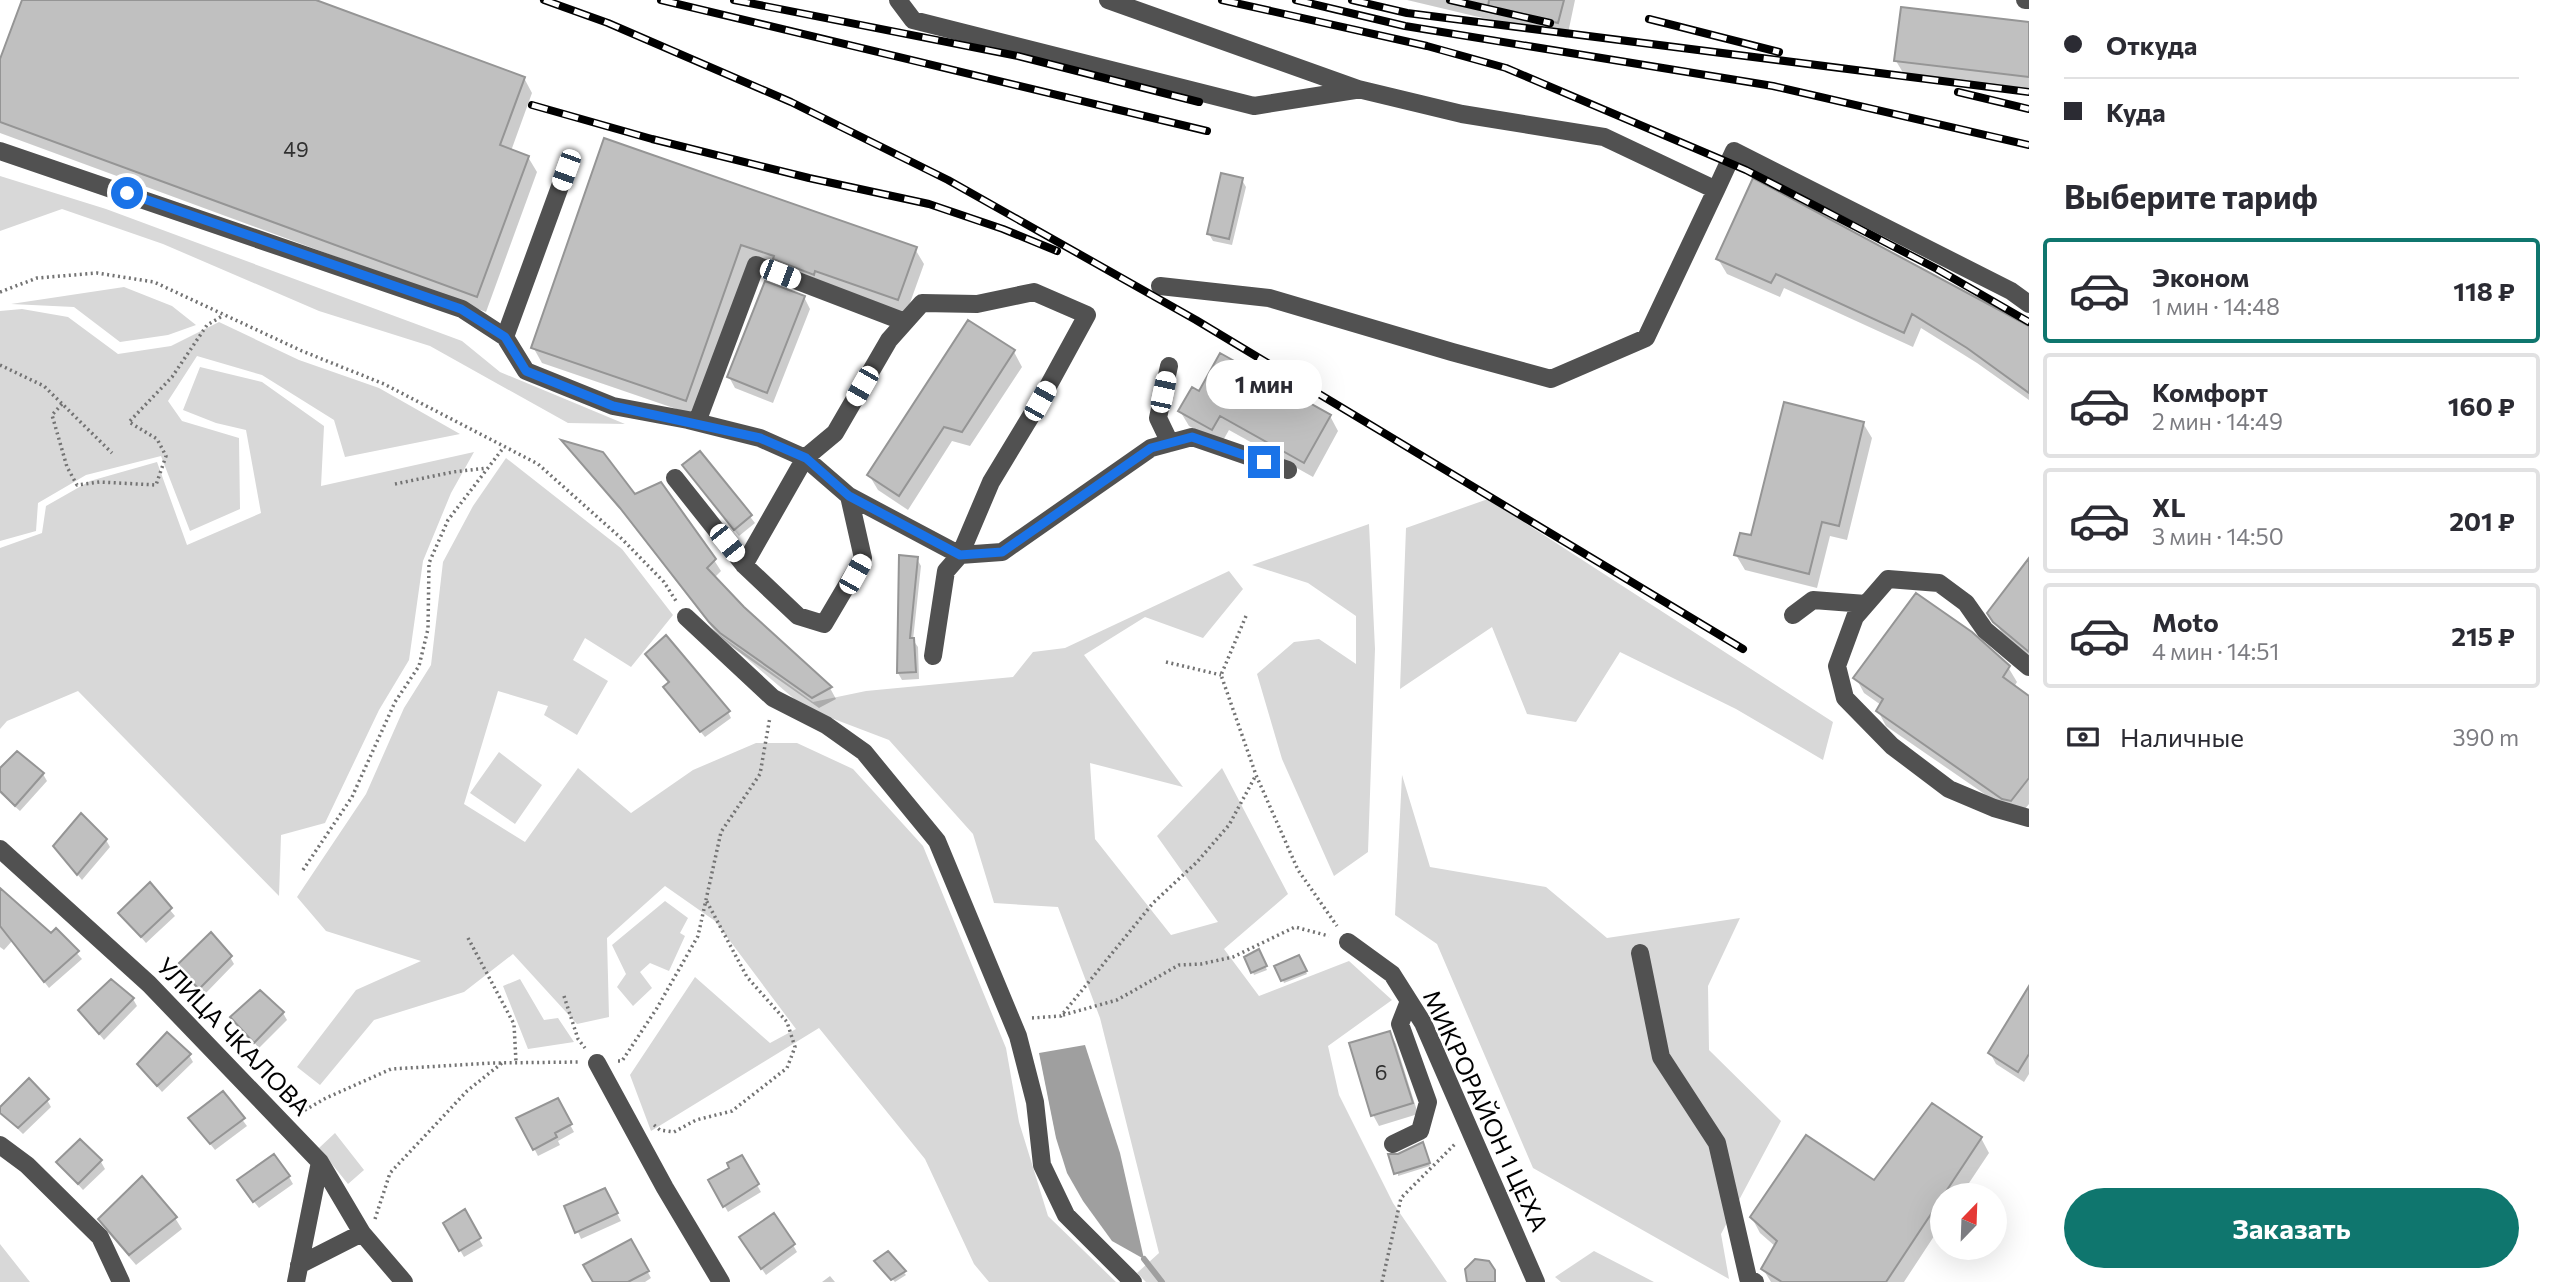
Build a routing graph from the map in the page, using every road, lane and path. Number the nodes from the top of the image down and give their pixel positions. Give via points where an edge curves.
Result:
1 (898, 0) edge
2 (1108, 0) edge
3 (1358, 89) junction
4 (0, 151) edge
5 (566, 170) dead end
6 (1716, 190) junction
7 (1160, 286) dead end
8 (0, 292) edge
9 (2029, 304) edge
10 (224, 315) junction
11 (905, 322) junction
12 (505, 337) junction
13 (0, 365) edge
14 (1169, 366) dead end
15 (62, 404) junction
16 (697, 422) junction
17 (1170, 443) junction
18 (504, 447) junction
19 (112, 453) dead end
20 (806, 458) junction
21 (487, 468) junction
22 (1288, 470) dead end
23 (675, 478) dead end
24 (396, 484) dead end
25 (849, 496) junction
26 (960, 555) junction
27 (744, 565) junction
28 (1866, 604) junction
29 (1793, 615) dead end
30 (1246, 616) dead end
31 (686, 617) joint
32 (933, 656) dead end
33 (1166, 662) dead end
34 (2029, 667) edge
35 (1221, 675) junction
36 (773, 698) junction
37 (1256, 775) junction
38 (2029, 818) edge
39 (0, 849) edge
40 (303, 870) dead end
41 (706, 899) junction
42 (468, 938) dead end
43 (1348, 942) junction
44 (1640, 953) dead end
45 (564, 996) dead end
46 (1409, 1001) junction
47 (1061, 1016) junction
48 (1012, 1020) junction
49 (503, 1062) junction
50 (516, 1062) junction
51 (597, 1063) junction
52 (283, 1123) junction
53 (1469, 1130) junction
54 (674, 1132) dead end
55 (1394, 1144) dead end
56 (0, 1145) edge
57 (320, 1162) junction
58 (362, 1233) junction
59 (298, 1274) edge
60 (121, 1282) edge
61 (404, 1282) edge
62 (721, 1282) edge
63 (1133, 1282) edge
64 (1382, 1282) edge
65 (1536, 1282) edge
66 (1755, 1282) edge

1 - 3 street via 913,20 1254,106
2 - 3 street
3 - 6 street via 1462,114 1604,137
4 - 12 street via 461,309
5 - 12 street
6 - 7 street via 1646,338 1551,379 1269,298
6 - 9 street via 1734,151
8 - 10 path via 37,278 97,273 154,282
10 - 15 path via 207,325 172,377 129,422 157,439 166,456 156,485 77,485 52,415
10 - 18 path via 384,384
11 - 16 street via 755,265
11 - 20 street via 889,340 835,433
11 - 26 street via 922,303 977,304 1034,292 1087,315 991,482
12 - 16 street via 526,371 613,406
13 - 15 path via 44,386
14 - 17 street via 1158,418
15 - 19 path
16 - 20 street via 760,438
17 - 22 street via 1192,437
17 - 26 street via 1151,448 1002,552
18 - 21 path
18 - 31 path via 538,464 622,539 664,582
20 - 25 street
20 - 27 street
21 - 24 path
21 - 40 path via 449,520 429,562 428,629 419,666 395,702 352,797
23 - 27 street
25 - 26 street
25 - 27 street via 863,558 824,625 798,616
26 - 32 street via 946,571
28 - 29 street via 1813,600
28 - 34 street via 1888,579 1939,583 1966,603 1985,630
28 - 38 street via 1855,617 1837,666 1845,698 1892,746 1949,789
30 - 35 path
31 - 36 street
33 - 35 path
35 - 37 path
36 - 41 path via 760,774 721,832
36 - 48 street via 826,725 864,752 937,841
37 - 43 path via 1298,870
37 - 47 path via 1229,825 1153,903
39 - 52 street, УЛИЦА ЧКАЛОВА via 149,984
41 - 51 path via 698,936 622,1061
41 - 54 path via 747,977 787,1023 795,1047 787,1069 733,1111 696,1120
42 - 50 path via 514,1024
43 - 46 street, МИКРОРАЙОН 1 ЦЕХА via 1392,974
43 - 47 path via 1295,927 1233,957 1179,965 1117,1000
44 - 66 street via 1661,1057 1717,1143 1748,1278
45 - 51 path via 578,1039
46 - 53 street, МИКРОРАЙОН 1 ЦЕХА
46 - 55 street via 1400,1024 1428,1102 1420,1131
47 - 48 path
48 - 63 street via 1035,1102 1042,1165 1066,1215
49 - 50 path
49 - 52 path via 391,1069
49 - 58 path via 467,1091 390,1173 373,1225
50 - 51 path
51 - 62 street
52 - 57 street, УЛИЦА ЧКАЛОВА
53 - 64 path via 1401,1198
53 - 65 street, МИКРОРАЙОН 1 ЦЕХА
56 - 60 street via 27,1164 100,1237
57 - 58 street, УЛИЦА ЧКАЛОВА
57 - 59 street
58 - 59 street
58 - 61 street, УЛИЦА ЧКАЛОВА

